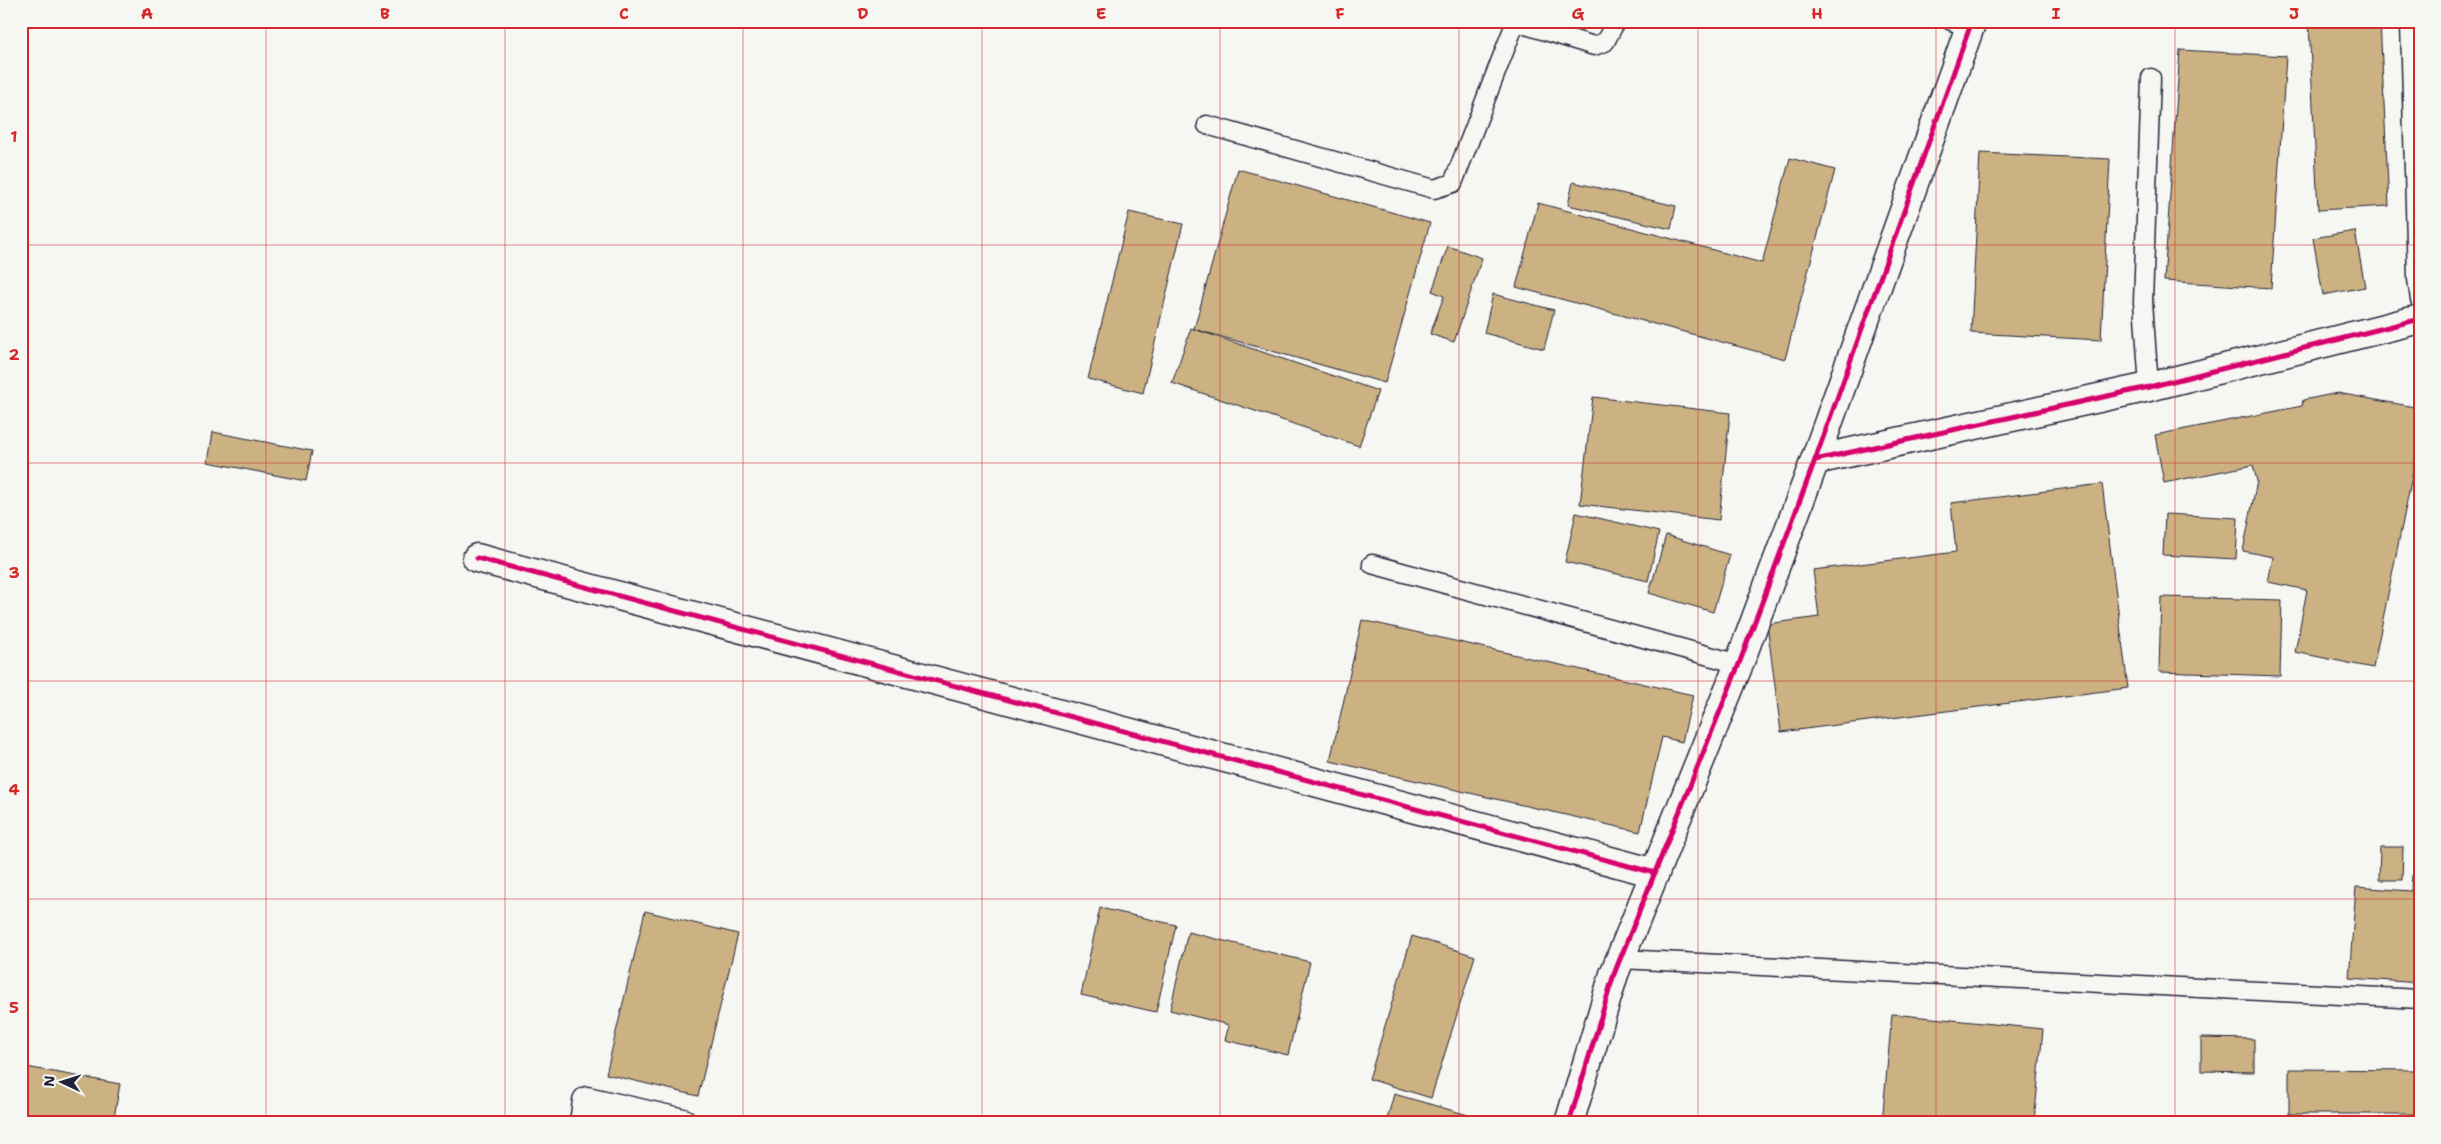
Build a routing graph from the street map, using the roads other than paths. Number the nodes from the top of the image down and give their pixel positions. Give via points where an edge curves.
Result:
1 (1616, 21) edge
2 (1516, 22) edge
3 (1964, 23) edge
4 (2410, 24) dead end
5 (2151, 78) dead end
6 (1207, 125) dead end
7 (2420, 300) edge
8 (2420, 319) edge
9 (2149, 387) junction
10 (1815, 460) junction
11 (477, 558) dead end
12 (1372, 564) dead end
13 (1739, 664) junction
14 (1655, 873) junction
15 (1620, 958) junction
16 (2420, 999) edge
17 (584, 1123) edge
18 (683, 1123) edge
19 (1569, 1123) edge

1 - 2 lane via 1605,42 1594,46
2 - 6 lane via 1453,183 1434,189
3 - 10 street
4 - 7 lane
5 - 9 lane via 2144,302
8 - 9 street
9 - 10 street
10 - 13 street
11 - 14 street
12 - 13 lane
13 - 14 street
14 - 15 street
15 - 16 lane
15 - 19 street
17 - 18 street via 587,1101

